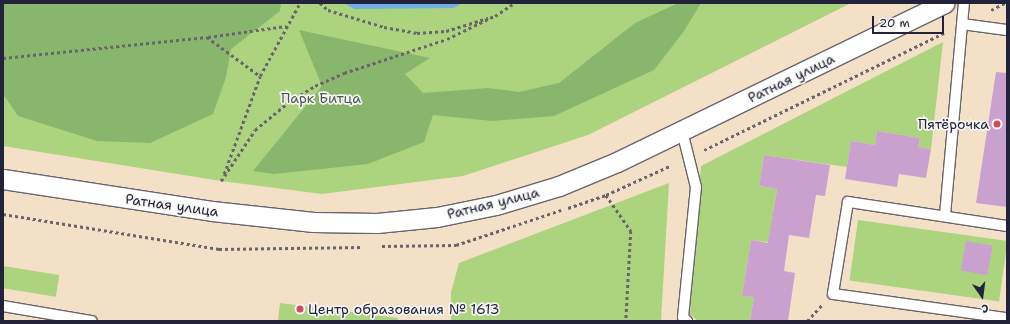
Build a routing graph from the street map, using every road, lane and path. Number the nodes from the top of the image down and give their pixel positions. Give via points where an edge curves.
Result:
1 (300, 3) edge
2 (320, 3) edge
3 (514, 3) edge
4 (944, 3) edge
5 (964, 3) edge
6 (494, 16) junction
7 (962, 24) junction
8 (286, 26) junction
9 (1007, 30) edge
10 (207, 37) junction
11 (3, 58) edge
12 (260, 76) junction
13 (682, 131) junction
14 (3, 179) edge
15 (606, 195) dead end
16 (945, 215) junction
17 (1007, 226) edge
18 (3, 306) edge
19 (1007, 318) edge
20 (684, 320) edge
21 (92, 321) edge
22 (626, 321) edge

1 - 8 path
2 - 6 path via 335,12 384,27 417,33 446,31
3 - 6 path
4 - 13 street, Ратная улица
5 - 7 lane
6 - 12 path via 447,39 315,86 290,101 255,130 222,181
7 - 9 lane
7 - 16 lane
8 - 10 path
8 - 12 path
10 - 11 path
10 - 12 path
13 - 14 street, Ратная улица via 559,186 503,203 437,217 377,224 313,222 212,211
13 - 20 lane via 696,187
15 - 22 path via 631,231
16 - 17 lane
16 - 19 lane via 848,202 834,294
18 - 21 lane

